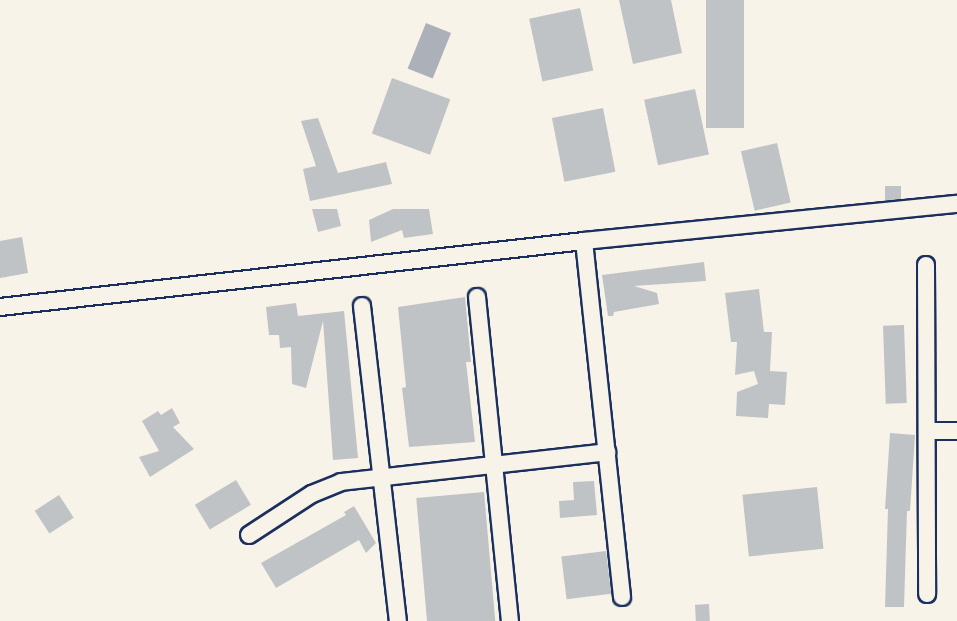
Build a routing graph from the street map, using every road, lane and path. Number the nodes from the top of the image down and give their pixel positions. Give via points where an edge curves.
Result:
1 (957, 204) edge
2 (584, 241) junction
3 (926, 265) dead end
4 (477, 297) dead end
5 (362, 306) dead end
6 (0, 307) edge
7 (927, 431) junction
8 (957, 431) edge
9 (607, 452) junction
10 (494, 465) junction
11 (382, 477) junction
12 (249, 535) dead end
13 (927, 594) dead end
14 (622, 597) dead end
15 (398, 621) edge
16 (510, 621) edge

1 - 2 street
2 - 6 street
2 - 9 street
3 - 7 street
4 - 10 street
5 - 11 street
7 - 8 street
7 - 13 street
9 - 10 street
9 - 14 street
10 - 11 street
10 - 16 street
11 - 12 street via 330,485
11 - 15 street

